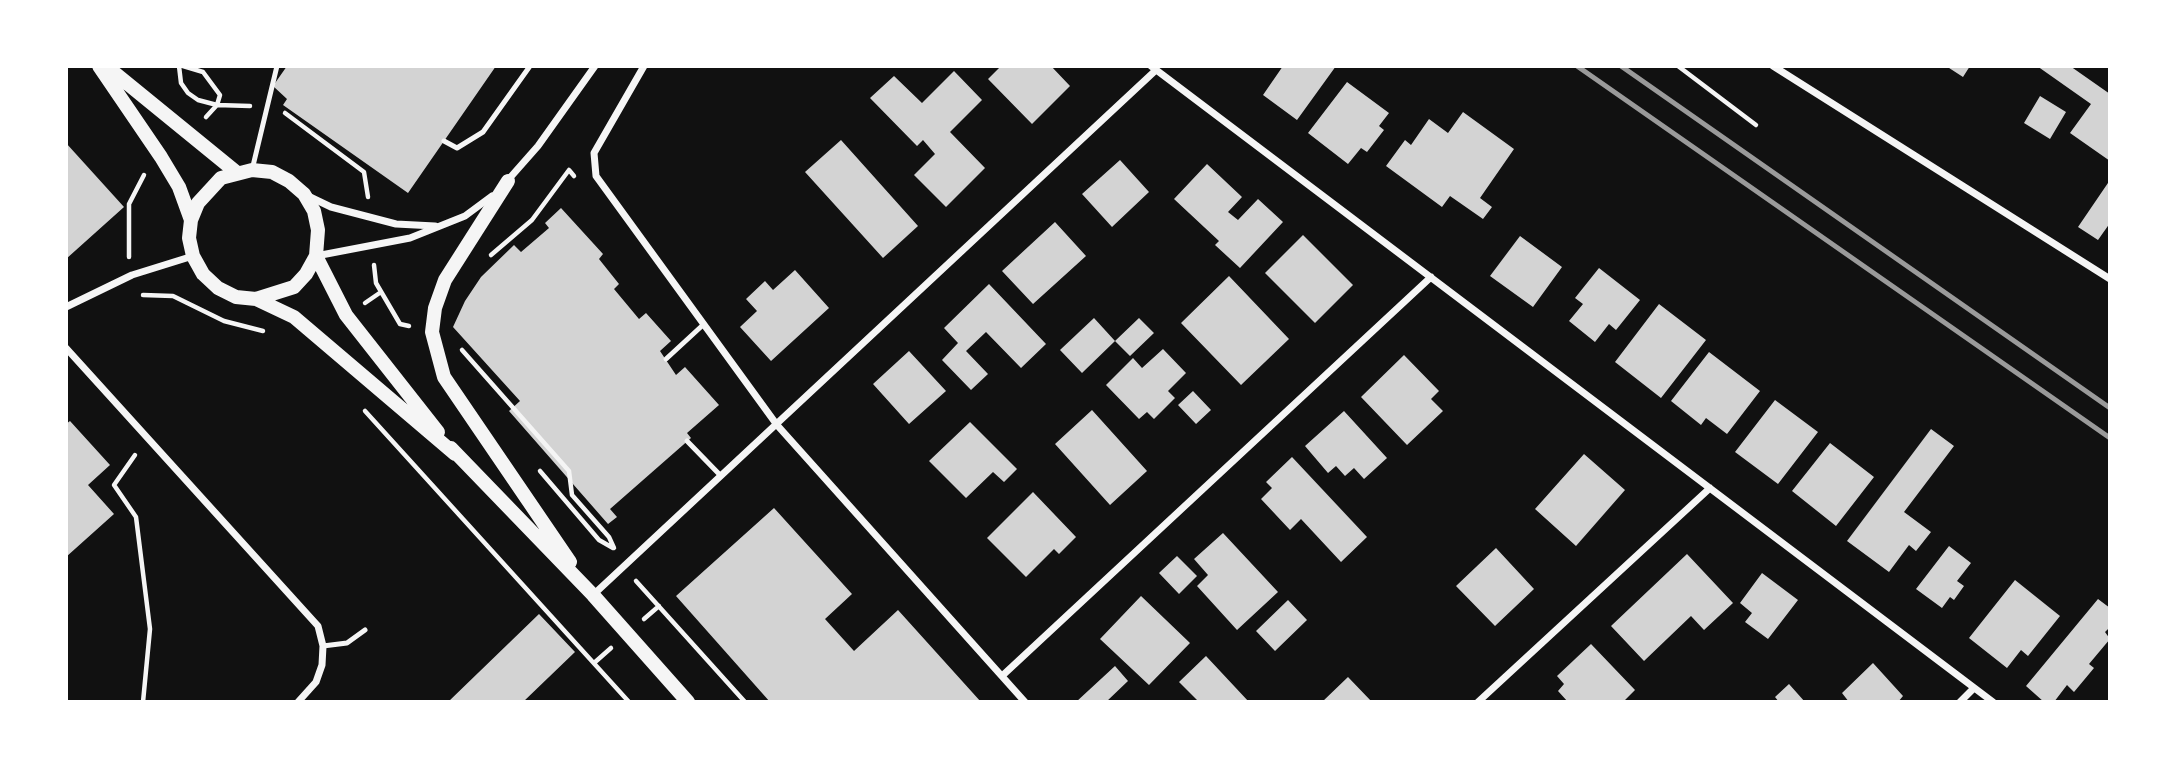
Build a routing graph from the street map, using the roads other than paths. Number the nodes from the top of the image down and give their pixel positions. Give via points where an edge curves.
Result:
1 (99, 66) edge
2 (106, 66) edge
3 (277, 66) edge
4 (530, 66) edge
5 (595, 66) edge
6 (644, 66) edge
7 (1773, 66) edge
8 (1154, 68) edge
9 (444, 141) dead end
10 (252, 170) junction
11 (236, 172) junction
12 (508, 181) junction
13 (304, 194) junction
14 (191, 220) junction
15 (439, 226) junction
16 (193, 256) junction
17 (316, 256) junction
18 (1430, 277) junction
19 (2109, 279) edge
20 (256, 299) junction
21 (66, 307) edge
22 (704, 324) junction
23 (66, 348) edge
24 (666, 359) dead end
25 (777, 425) junction
26 (687, 441) dead end
27 (456, 454) junction
28 (721, 476) junction
29 (1710, 488) junction
30 (593, 595) junction
31 (365, 630) dead end
32 (323, 646) junction
33 (1002, 676) junction
34 (1974, 688) junction
35 (298, 702) edge
36 (688, 702) edge
37 (1026, 702) edge
38 (1478, 702) edge
39 (1960, 702) edge
40 (1993, 702) edge

1 - 14 main road via 162,158
2 - 11 main road
3 - 10 lane
4 - 9 lane via 483,132 457,148
5 - 12 street
6 - 22 street via 599,142 595,170
7 - 19 street
8 - 18 street
8 - 25 street
10 - 11 main road
10 - 13 main road via 272,172
11 - 14 main road via 221,178 198,203
12 - 15 street via 485,204
12 - 30 main road via 444,280 432,332 444,377
13 - 15 street via 331,207 396,224
13 - 17 main road via 318,230
14 - 16 main road
15 - 17 street via 410,238
16 - 20 main road via 218,288 236,297
16 - 21 street via 132,275
17 - 20 main road via 294,287
17 - 27 main road via 352,324
18 - 29 street
18 - 33 street
20 - 27 main road via 294,317
22 - 24 lane
22 - 25 street
23 - 32 street via 302,607 318,626
25 - 28 street
25 - 33 street
26 - 28 lane
27 - 30 main road
28 - 30 street
29 - 34 street
29 - 38 street
30 - 36 main road
31 - 32 lane via 347,643
32 - 35 street via 316,682
33 - 37 street
34 - 39 street
34 - 40 street

